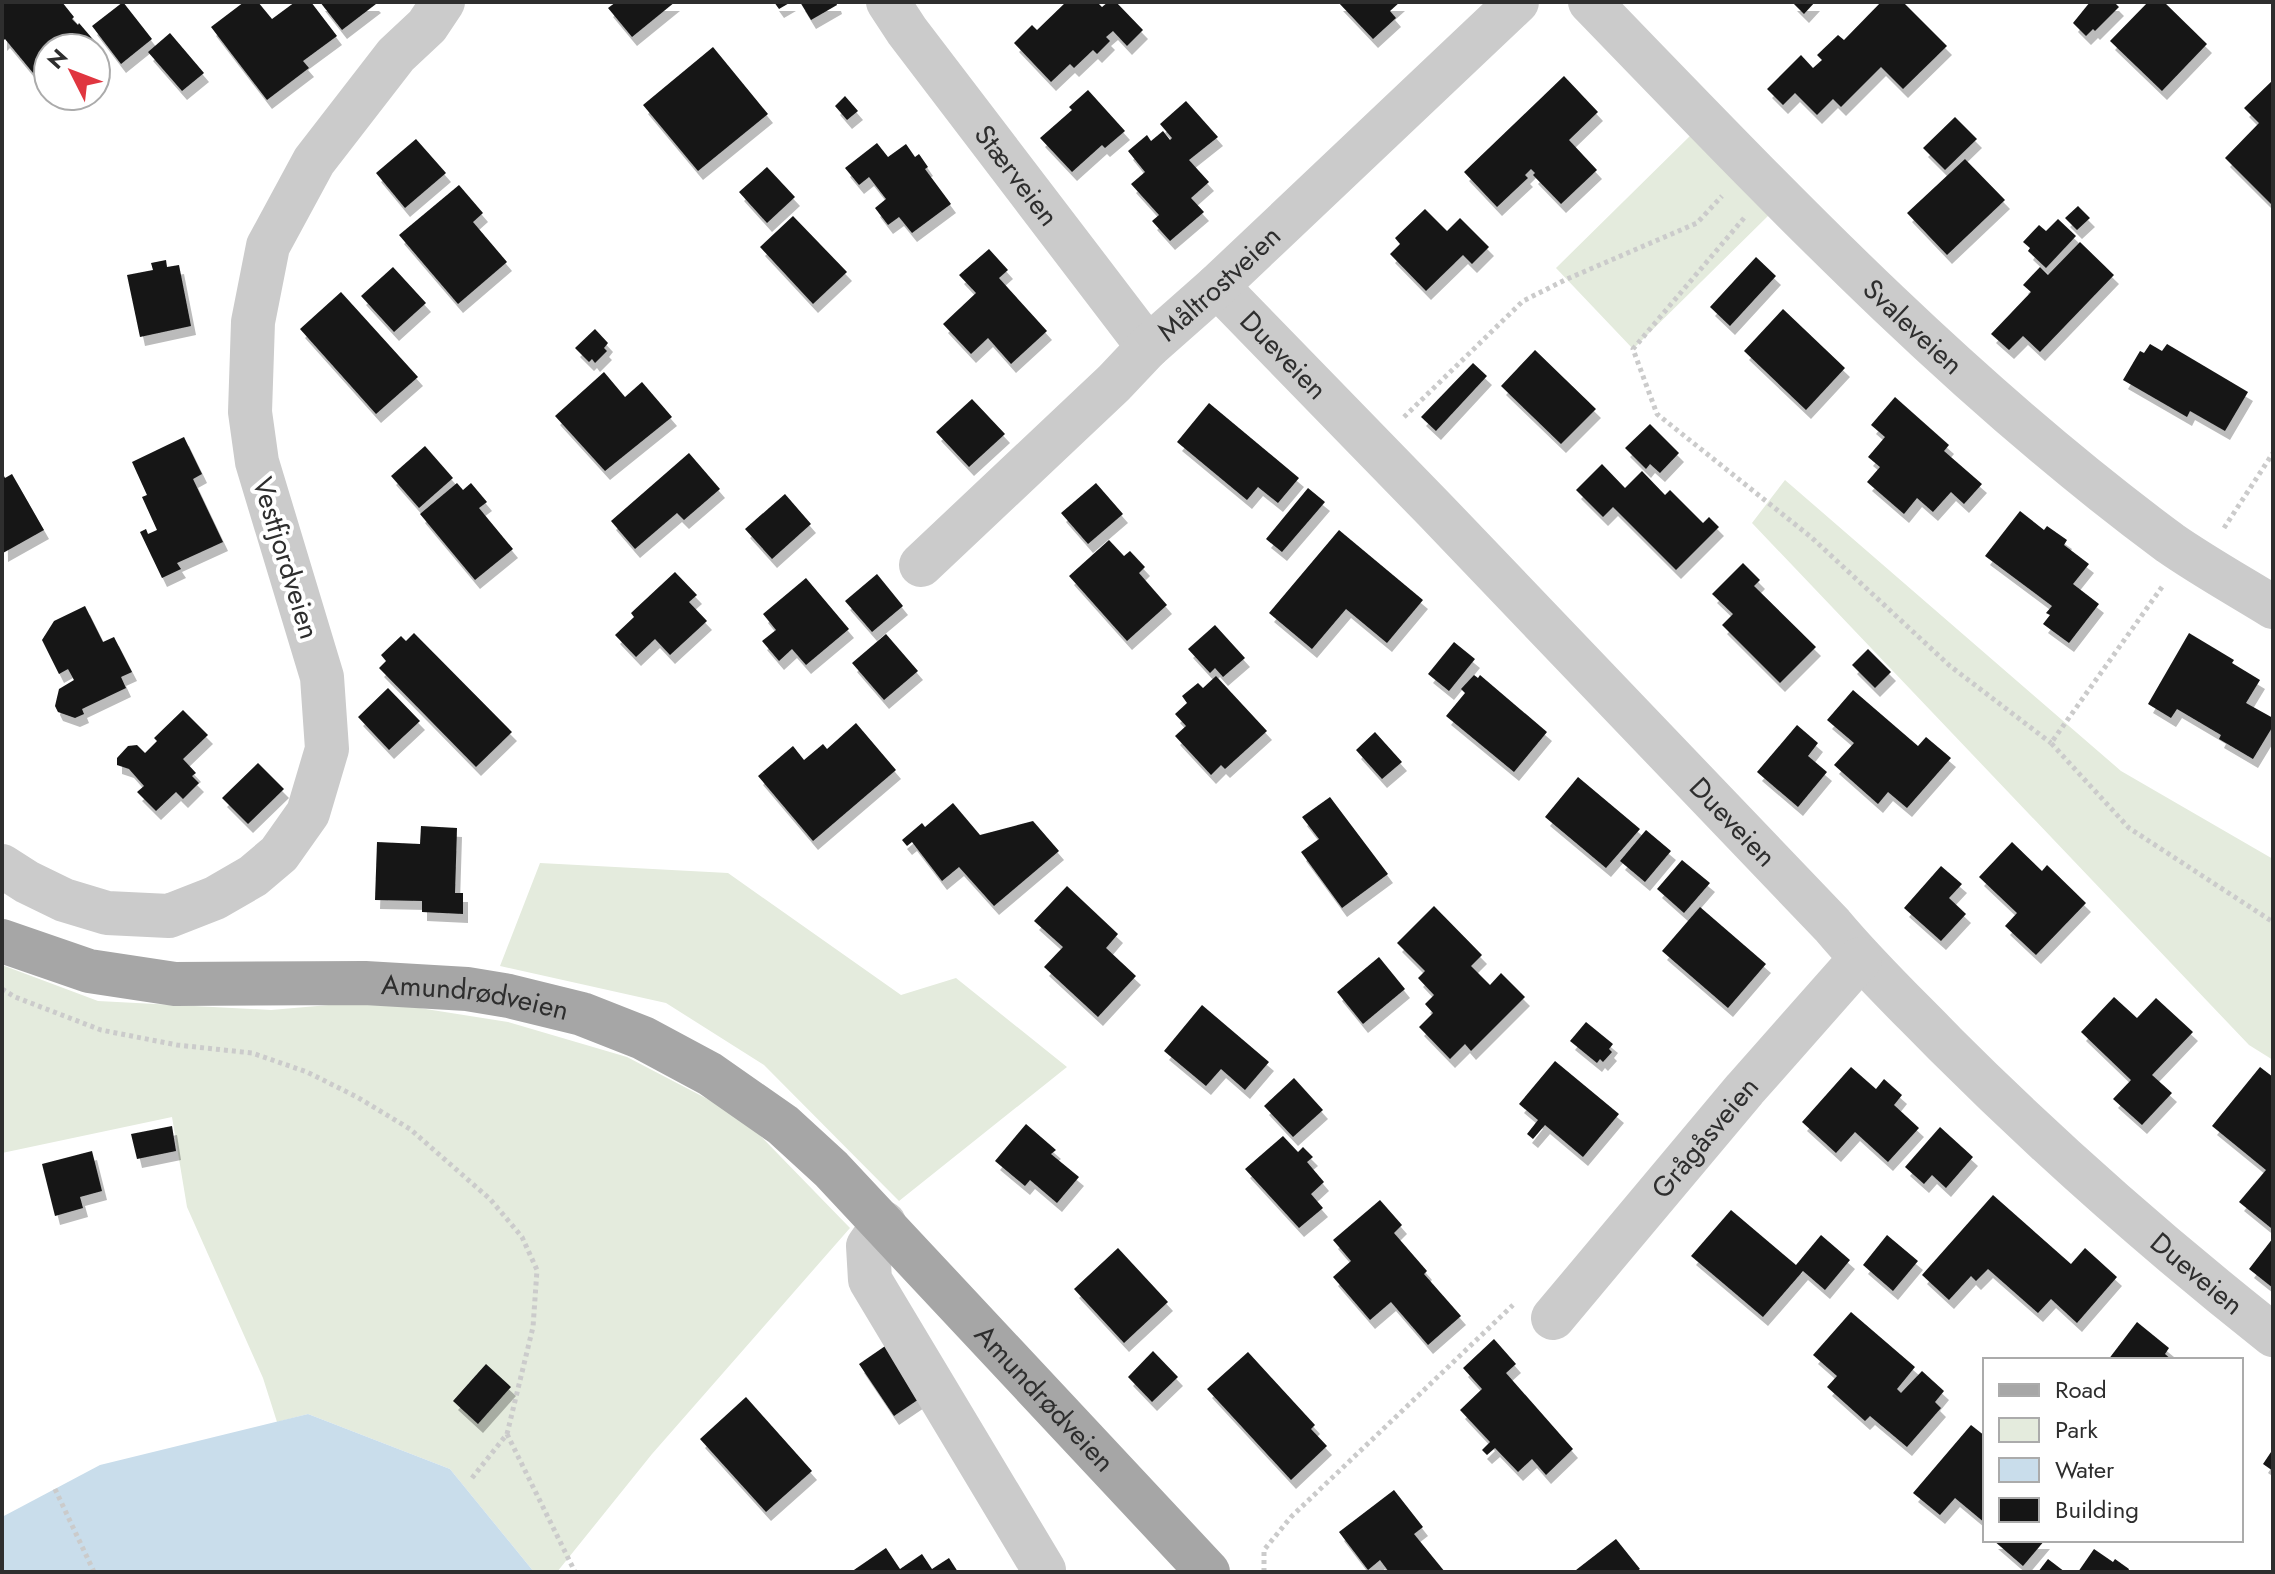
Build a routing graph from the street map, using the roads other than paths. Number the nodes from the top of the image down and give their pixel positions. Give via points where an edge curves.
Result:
1 (443, 2) edge
2 (888, 2) edge
3 (1517, 2) edge
4 (1590, 2) edge
5 (1217, 286) junction
6 (1148, 347) junction
7 (921, 565) dead end
8 (2273, 607) edge
9 (2, 866) edge
10 (2, 941) edge
11 (1860, 959) junction
12 (884, 1223) junction
13 (1536, 1309) road end
14 (2273, 1335) edge
15 (1044, 1570) dead end
16 (1208, 1572) edge

1 - 9 street, Vestfjordveien via 314,161 268,246 253,322 250,412 257,462 322,677 327,749 308,813 279,854 253,876 169,916 107,913 64,900
2 - 6 street, Stærveien
3 - 5 street, Måltrostveien
4 - 8 street, Svaleveien via 1759,176 1988,396 2194,558
5 - 6 street, Måltrostveien
5 - 11 street, Dueveien
6 - 7 street, Måltrostveien
10 - 12 main road, Amundrødveien via 89,971 175,984 365,983 467,989 582,1014 643,1038 722,1082 783,1125
11 - 13 street, Grågåsveien
11 - 14 street, Dueveien via 2122,1212
12 - 15 street via 868,1246 870,1280
12 - 16 main road, Amundrødveien

